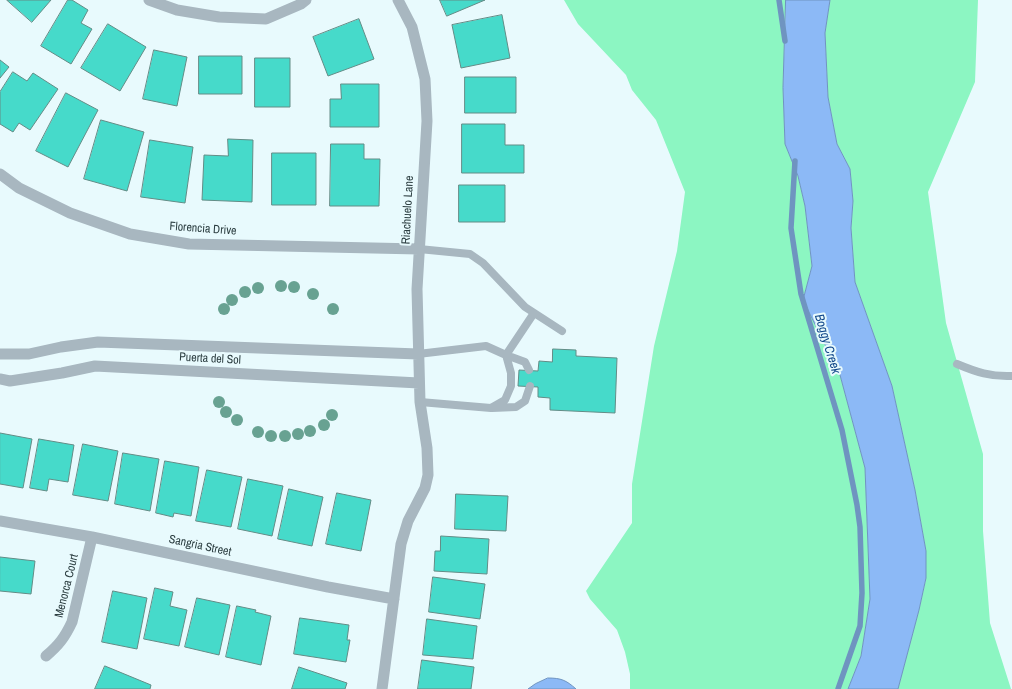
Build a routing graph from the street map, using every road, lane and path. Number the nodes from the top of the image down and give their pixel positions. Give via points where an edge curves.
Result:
1 (149, 0) edge
2 (306, 0) edge
3 (398, 0) edge
4 (0, 174) edge
5 (419, 249) junction
6 (534, 313) junction
7 (562, 331) dead end
8 (0, 354) edge
9 (418, 354) junction
10 (506, 354) junction
11 (957, 364) dead end
12 (529, 370) dead end
13 (1012, 376) edge
14 (0, 379) edge
15 (419, 383) junction
16 (530, 386) dead end
17 (420, 402) junction
18 (491, 408) junction
19 (0, 521) edge
20 (92, 537) junction
21 (394, 599) junction
22 (46, 656) dead end
23 (382, 689) edge

1 - 2 street via 177,10 219,17 266,19
3 - 5 street, Riachuelo Lane via 412,27 425,79 427,122
4 - 5 street, Florencia Drive via 19,188 70,213 130,234 189,244
5 - 6 lane via 470,254 482,262 525,307
5 - 9 street, Riachuelo Lane
6 - 7 lane
6 - 10 lane
8 - 9 street, Puerta del Sol via 29,354 98,342
9 - 10 lane via 486,346
9 - 15 street, Riachuelo Lane
10 - 12 lane via 525,362
10 - 18 lane via 511,373 511,386 505,400
11 - 13 lane via 977,372
14 - 15 street, Puerta del Sol via 25,379 95,366
15 - 17 street, Riachuelo Lane
16 - 18 lane via 525,400 516,407
17 - 18 lane
17 - 21 street, Riachuelo Lane via 425,426 428,476 404,532
19 - 20 street, Sangria Street
20 - 21 street, Sangria Street
20 - 22 street, Menorca Court via 72,622 59,645
21 - 23 street

